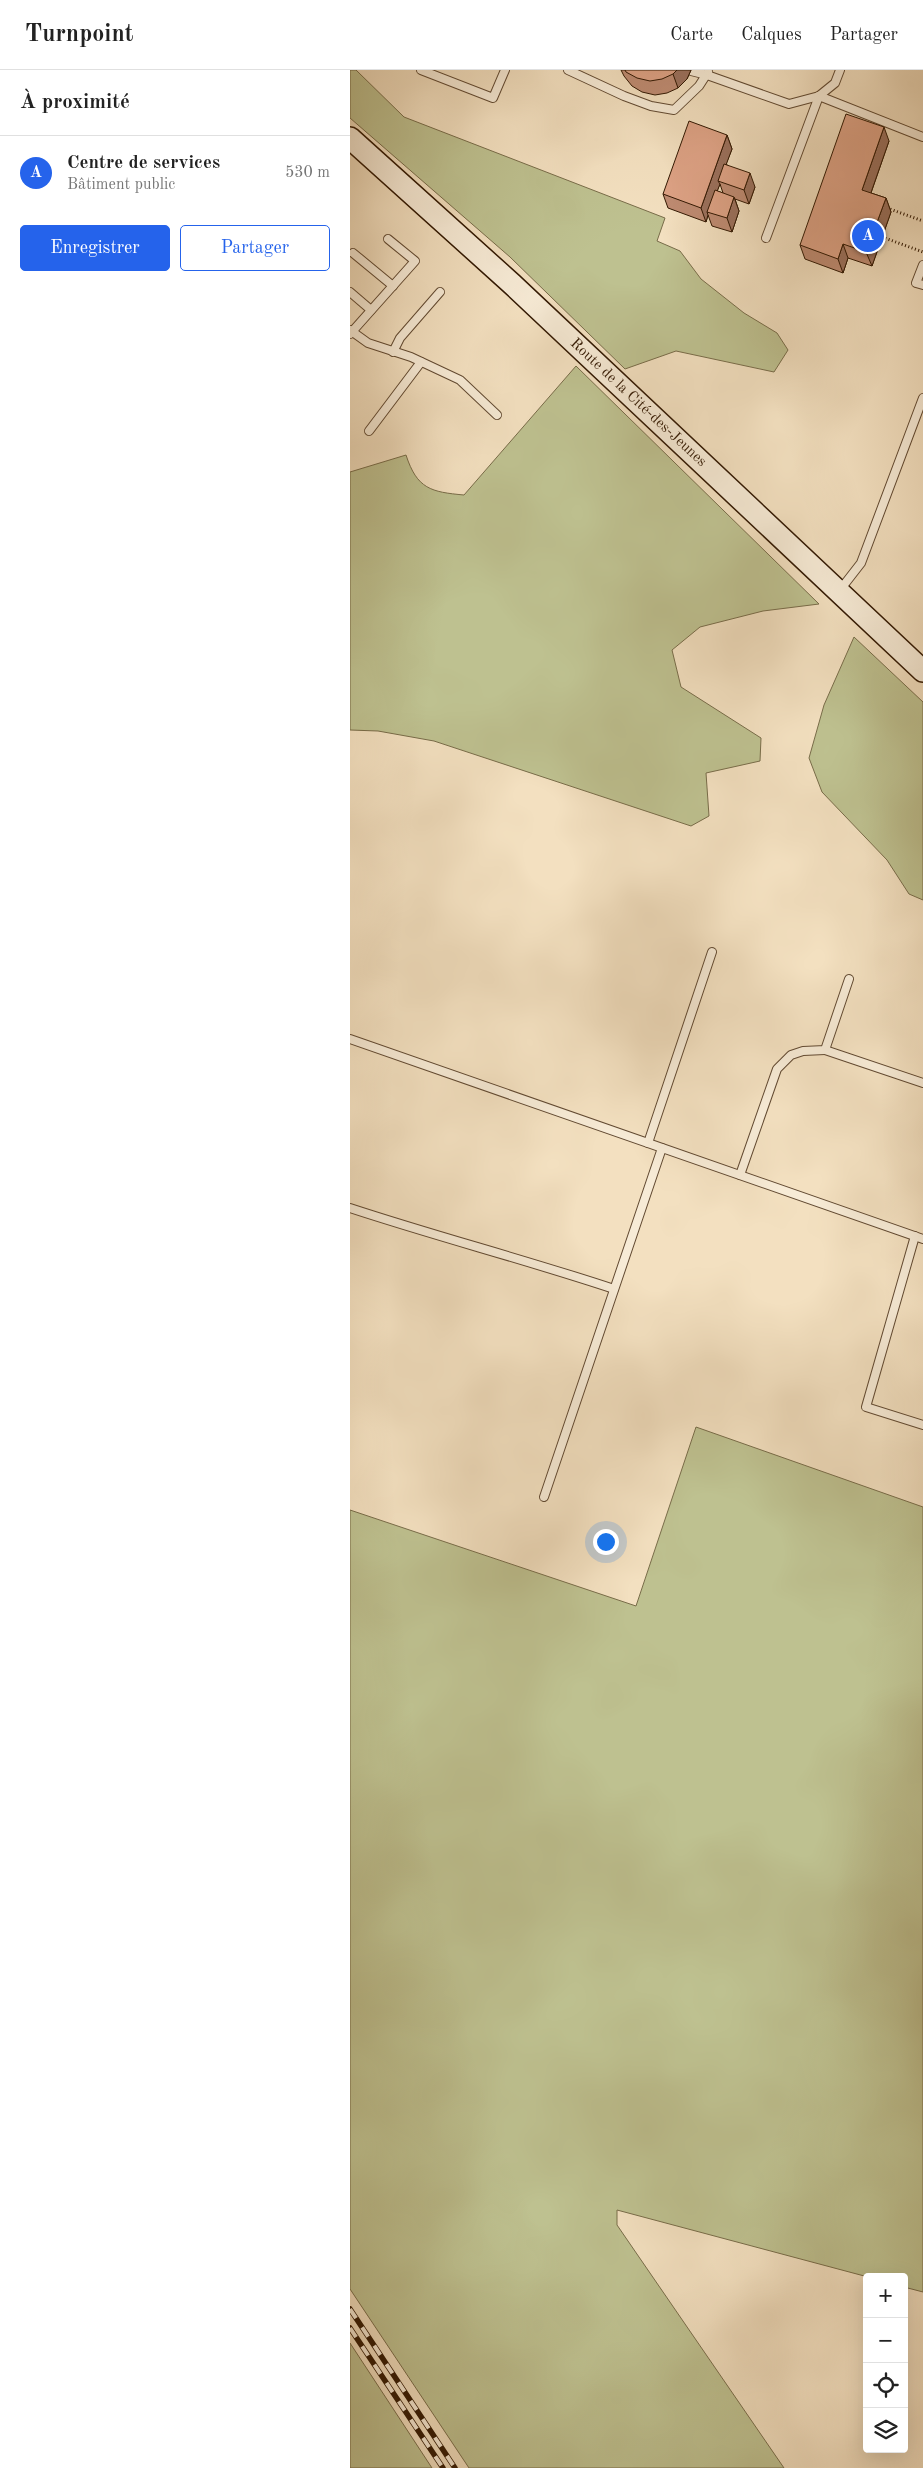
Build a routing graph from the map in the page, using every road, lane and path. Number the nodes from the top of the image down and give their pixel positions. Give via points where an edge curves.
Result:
1 (421, 70) edge
2 (505, 70) edge
3 (569, 70) edge
4 (840, 70) edge
5 (691, 71) dead end
6 (708, 72) edge
7 (819, 96) junction
8 (923, 137) edge
9 (350, 138) edge
10 (884, 207) edge
11 (923, 221) edge
12 (882, 237) dead end
13 (766, 238) dead end
14 (388, 239) dead end
15 (923, 252) edge
16 (353, 253) dead end
17 (923, 265) edge
18 (923, 285) edge
19 (393, 286) junction
20 (350, 292) edge
21 (440, 292) dead end
22 (371, 310) junction
23 (351, 332) edge
24 (393, 352) junction
25 (421, 362) junction
26 (923, 398) edge
27 (497, 415) dead end
28 (369, 431) dead end
29 (838, 592) junction
30 (923, 672) edge
31 (712, 952) dead end
32 (849, 980) dead end
33 (350, 1039) edge
34 (825, 1050) junction
35 (923, 1083) edge
36 (648, 1143) junction
37 (662, 1148) junction
38 (740, 1175) junction
39 (350, 1208) edge
40 (919, 1238) edge
41 (614, 1289) junction
42 (923, 1425) edge
43 (544, 1497) dead end

1 - 2 lane via 493,98
3 - 6 lane via 624,96 674,110
4 - 7 lane via 834,83
5 - 6 lane
6 - 7 lane via 789,104
7 - 8 lane
7 - 13 lane
9 - 29 main road, Route de la Cité-des-Jeunes via 512,284
10 - 11 path
12 - 15 path
14 - 19 lane via 415,261
16 - 19 lane
17 - 18 lane via 916,283
19 - 22 lane
20 - 22 lane
21 - 24 lane via 400,338
22 - 23 lane
23 - 24 lane via 368,344
24 - 25 lane
25 - 27 lane via 460,380
25 - 28 lane
26 - 29 lane via 861,563
29 - 30 main road, Route de la Cité-des-Jeunes
31 - 36 lane
32 - 34 lane
33 - 36 lane
34 - 35 lane
34 - 38 lane via 791,1055 777,1069
36 - 37 lane
37 - 38 lane
37 - 41 lane
38 - 40 lane
39 - 41 lane via 442,1238 526,1259
40 - 42 lane via 866,1407
41 - 43 lane

